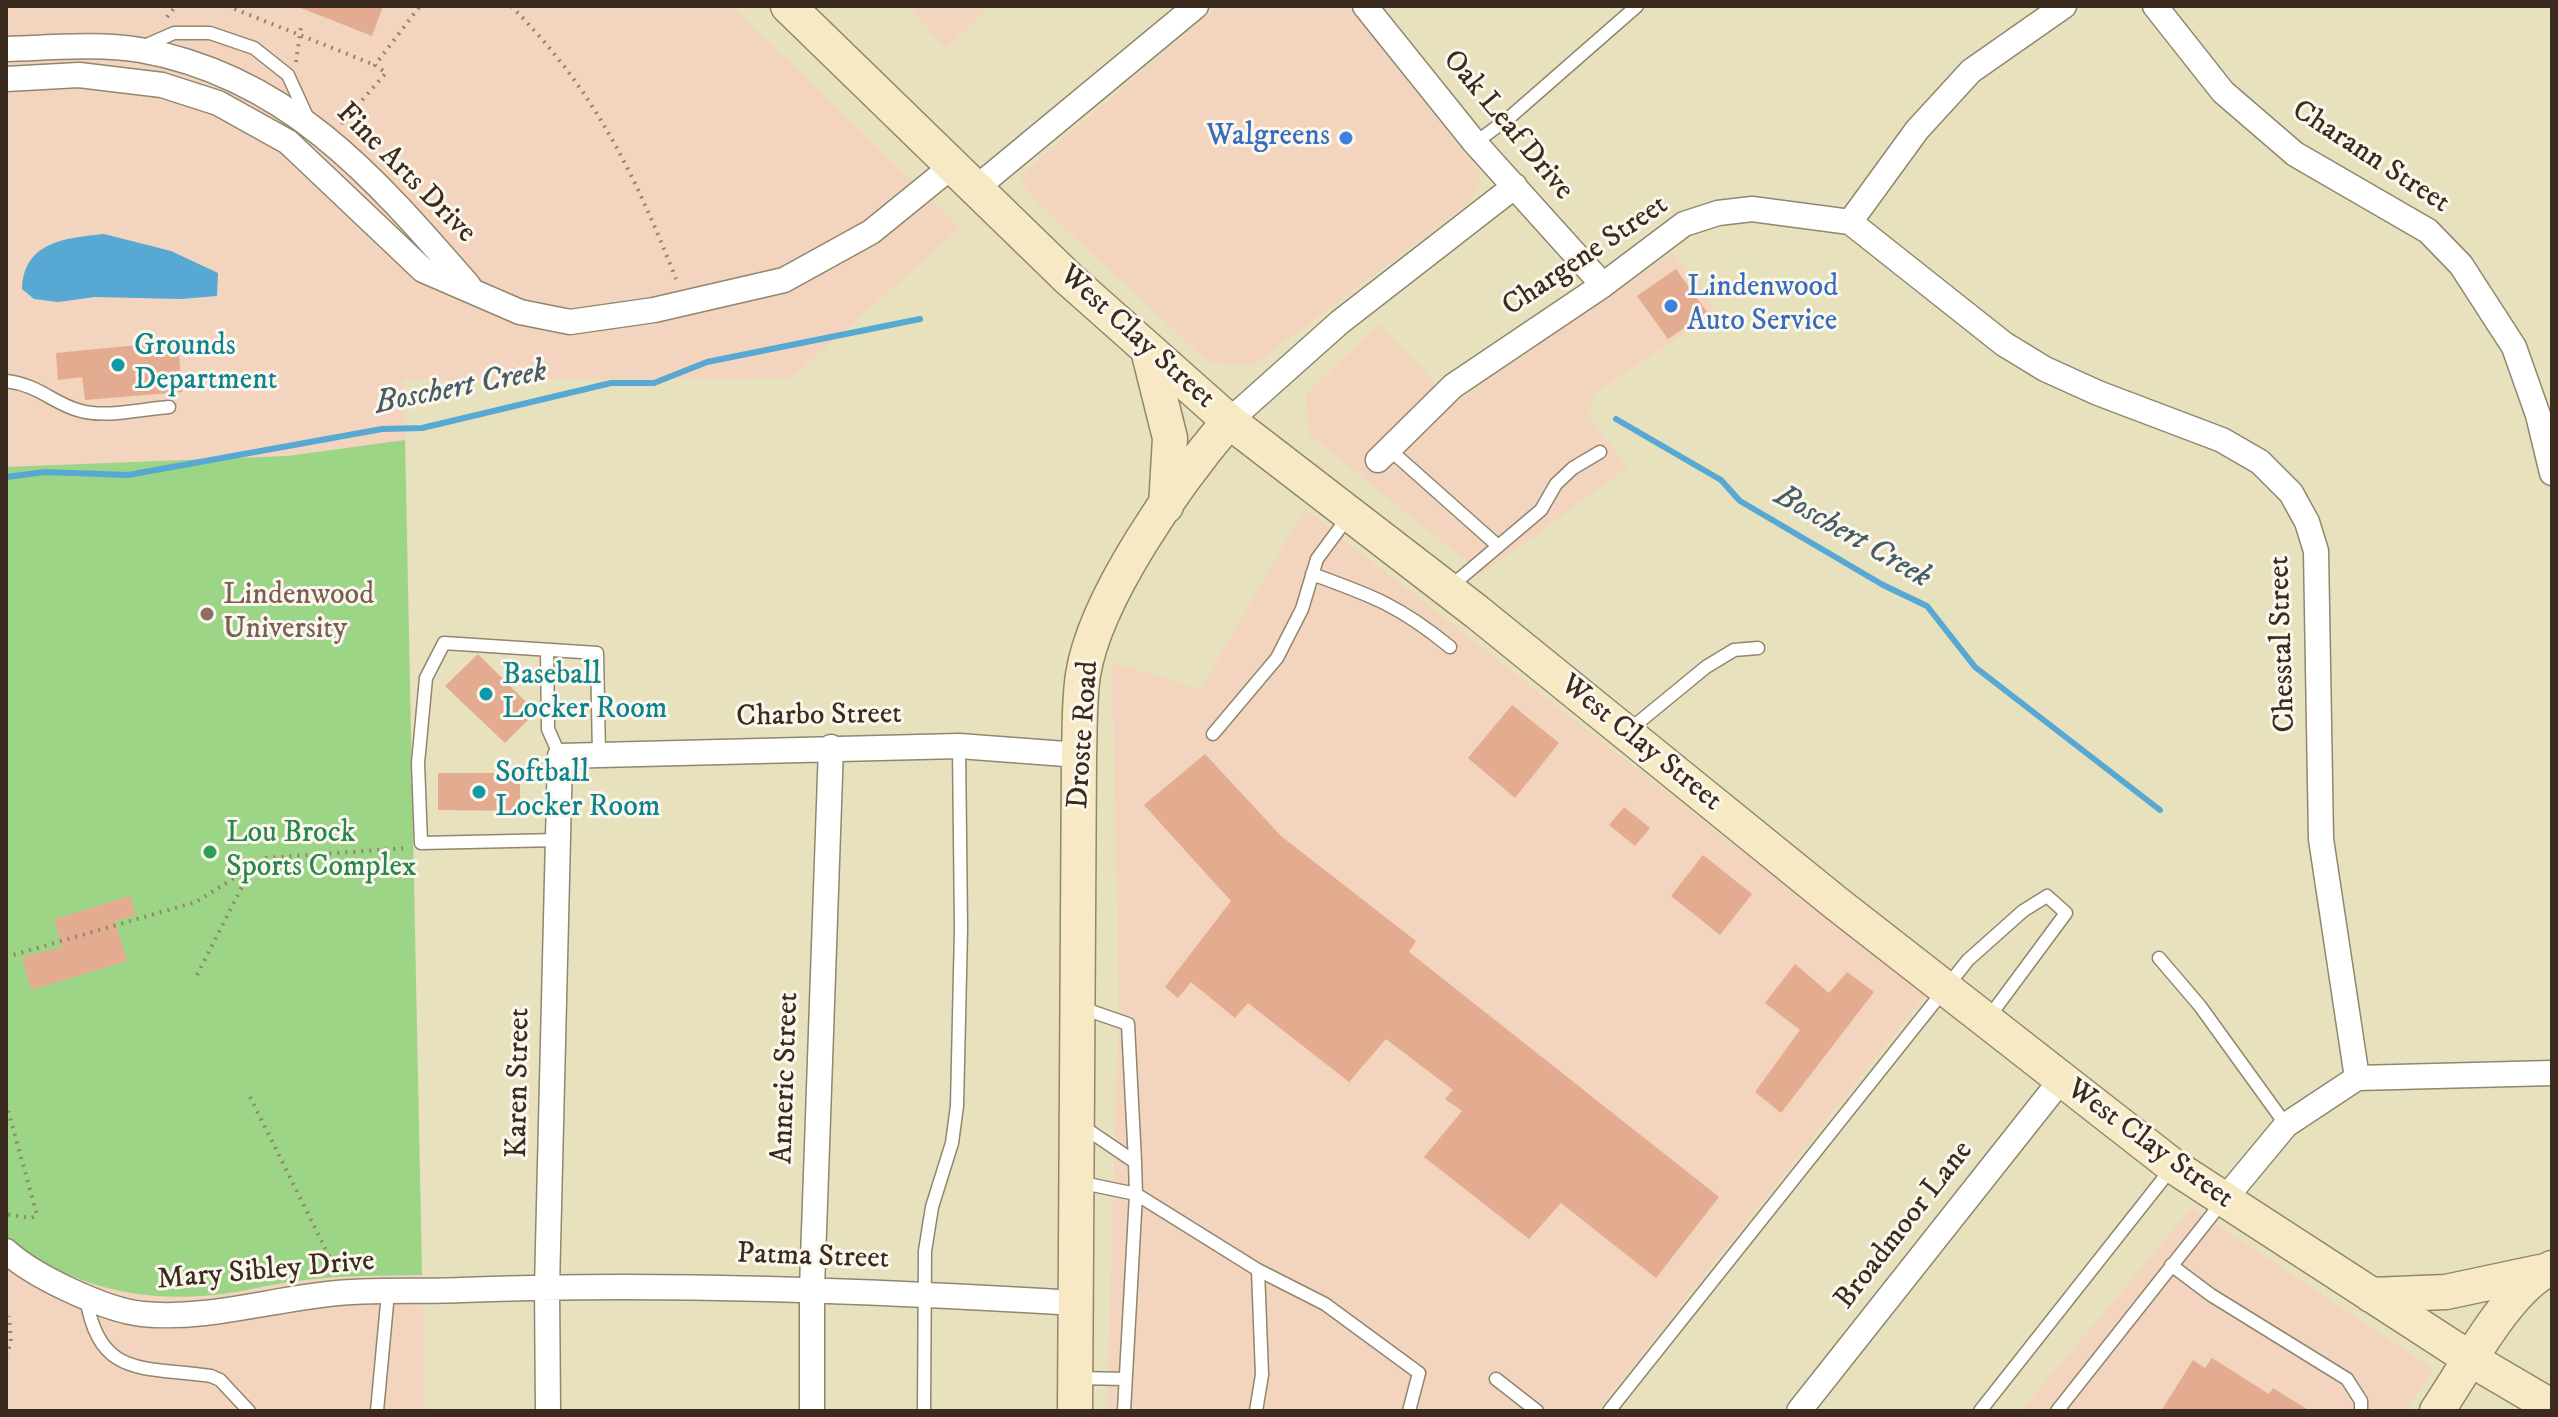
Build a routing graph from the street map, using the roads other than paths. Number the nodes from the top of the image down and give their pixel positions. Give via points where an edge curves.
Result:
1 (788, 6) edge
2 (1196, 6) edge
3 (1365, 6) edge
4 (1637, 6) edge
5 (2064, 6) edge
6 (2155, 6) edge
7 (6, 49) edge
8 (137, 50) junction
9 (6, 79) edge
10 (310, 122) junction
11 (1475, 143) junction
12 (963, 178) junction
13 (1515, 186) junction
14 (1850, 222) junction
15 (1603, 285) junction
16 (476, 293) junction
17 (1148, 350) junction
18 (6, 381) edge
19 (169, 407) dead end
20 (1229, 421) junction
21 (1600, 452) dead end
22 (1384, 454) joint
23 (2552, 473) edge
24 (1166, 506) junction
25 (1350, 515) junction
26 (1497, 545) junction
27 (1312, 574) junction
28 (1447, 589) junction
29 (1450, 647) dead end
30 (1758, 648) dead end
31 (547, 650) junction
32 (1626, 733) junction
33 (1213, 734) dead end
34 (959, 746) junction
35 (831, 747) junction
36 (599, 755) junction
37 (1079, 755) junction
38 (560, 756) junction
39 (558, 840) junction
40 (2159, 958) dead end
41 (1945, 988) junction
42 (1079, 1007) junction
43 (1986, 1021) junction
44 (2552, 1073) edge
45 (2357, 1078) junction
46 (2061, 1080) junction
47 (1077, 1123) junction
48 (2286, 1125) junction
49 (1135, 1162) junction
50 (2173, 1166) junction
51 (1076, 1182) junction
52 (1136, 1194) junction
53 (2223, 1201) junction
54 (6, 1251) edge
55 (2171, 1265) junction
56 (1258, 1270) junction
57 (2546, 1270) edge
58 (547, 1287) junction
59 (812, 1288) junction
60 (388, 1293) junction
61 (925, 1294) junction
62 (2371, 1295) junction
63 (86, 1296) junction
64 (1077, 1303) junction
65 (2472, 1360) junction
66 (1125, 1379) junction
67 (1496, 1379) dead end
68 (1075, 1394) edge
69 (2552, 1407) edge
70 (249, 1411) edge
71 (377, 1411) edge
72 (548, 1411) edge
73 (812, 1411) edge
74 (924, 1411) edge
75 (1124, 1411) edge
76 (1256, 1411) edge
77 (1409, 1411) edge
78 (1537, 1411) edge
79 (1609, 1411) edge
80 (1799, 1411) edge
81 (1980, 1411) edge
82 (2057, 1411) edge
83 (2361, 1411) edge
84 (2437, 1411) edge

1 - 12 main road, West Clay Street
2 - 12 street via 1033,138
3 - 11 street, Oak Leaf Drive
4 - 11 lane
5 - 14 street via 1971,71 1917,130
6 - 23 street, Charann Street via 2223,92 2295,154 2428,231 2461,265 2514,347
7 - 8 street, Fine Arts Drive
8 - 10 street, Fine Arts Drive via 251,86
8 - 10 lane via 174,33 210,33 254,48 288,75
9 - 16 street, Fine Arts Drive via 79,75 162,85 218,103 288,142 423,270
10 - 16 street, Fine Arts Drive via 358,163
11 - 13 street, Oak Leaf Drive
12 - 16 street, Fine Arts Drive via 784,280 654,310 570,322 520,312
12 - 17 main road, West Clay Street
13 - 15 street, Oak Leaf Drive
13 - 20 street, Droste Road via 1340,322
14 - 15 street, Chargene Street via 1752,209 1718,213 1684,224
14 - 45 street, Chesstal Street via 2004,344 2098,393 2222,440 2260,462 2291,493 2316,551 2321,839
15 - 22 street, Chargene Street via 1453,386
17 - 20 main road, West Clay Street
17 - 24 main road via 1170,438
18 - 19 lane via 29,384 86,412
20 - 24 main road, Droste Road
20 - 25 main road, West Clay Street
21 - 26 lane via 1573,468 1541,510
22 - 26 lane
24 - 37 main road, Droste Road via 1099,621 1083,674
25 - 27 lane
25 - 28 main road, West Clay Street
26 - 28 lane
27 - 29 lane via 1378,597
27 - 33 lane via 1302,609 1277,658
28 - 32 main road, West Clay Street
30 - 32 lane via 1734,650 1706,667
31 - 36 lane via 597,653
31 - 38 lane via 548,729
31 - 39 lane via 444,643 426,678 418,763 421,843
32 - 41 main road, West Clay Street
34 - 35 street, Charbo Street
34 - 37 street, Charbo Street
34 - 61 lane via 957,1106 929,1221
35 - 36 street, Charbo Street
35 - 59 street, Anneric Street
36 - 38 street, Charbo Street
37 - 42 main road, Droste Road
38 - 39 street, Karen Street
39 - 58 street, Karen Street
40 - 48 lane
41 - 43 main road, West Clay Street
41 - 43 lane via 1972,955 2047,896 2066,913
41 - 79 lane
42 - 47 main road, Droste Road
42 - 49 lane via 1128,1024
43 - 46 main road, West Clay Street
44 - 45 street
45 - 48 street
46 - 50 main road, West Clay Street
46 - 80 street, Broadmoor Lane
47 - 49 lane
47 - 51 main road, Droste Road
48 - 53 street
49 - 52 lane
50 - 53 main road, West Clay Street
50 - 81 lane
51 - 52 lane
51 - 64 main road, Droste Road
52 - 56 lane
52 - 66 lane
53 - 55 lane
53 - 62 main road, West Clay Street
54 - 63 street, Mary Sibley Drive via 21,1265
55 - 82 lane
55 - 83 lane via 2347,1379 2361,1401
56 - 76 lane via 1262,1375
56 - 77 lane via 1325,1304 1419,1373
57 - 62 main road via 2446,1292
57 - 65 main road via 2516,1293
58 - 59 street, Patma Street
58 - 60 street, Mary Sibley Drive
58 - 72 street, Karen Street
59 - 61 street, Patma Street
59 - 73 street, Anneric Street
60 - 63 street, Mary Sibley Drive via 331,1294 195,1316 139,1314
60 - 71 lane
61 - 64 street, Patma Street
61 - 74 lane
62 - 65 main road, West Clay Street
63 - 70 lane via 103,1348 117,1361 211,1376
64 - 68 main road, Droste Road
65 - 69 main road, West Clay Street
65 - 84 main road
66 - 68 lane
66 - 75 lane
67 - 78 lane

